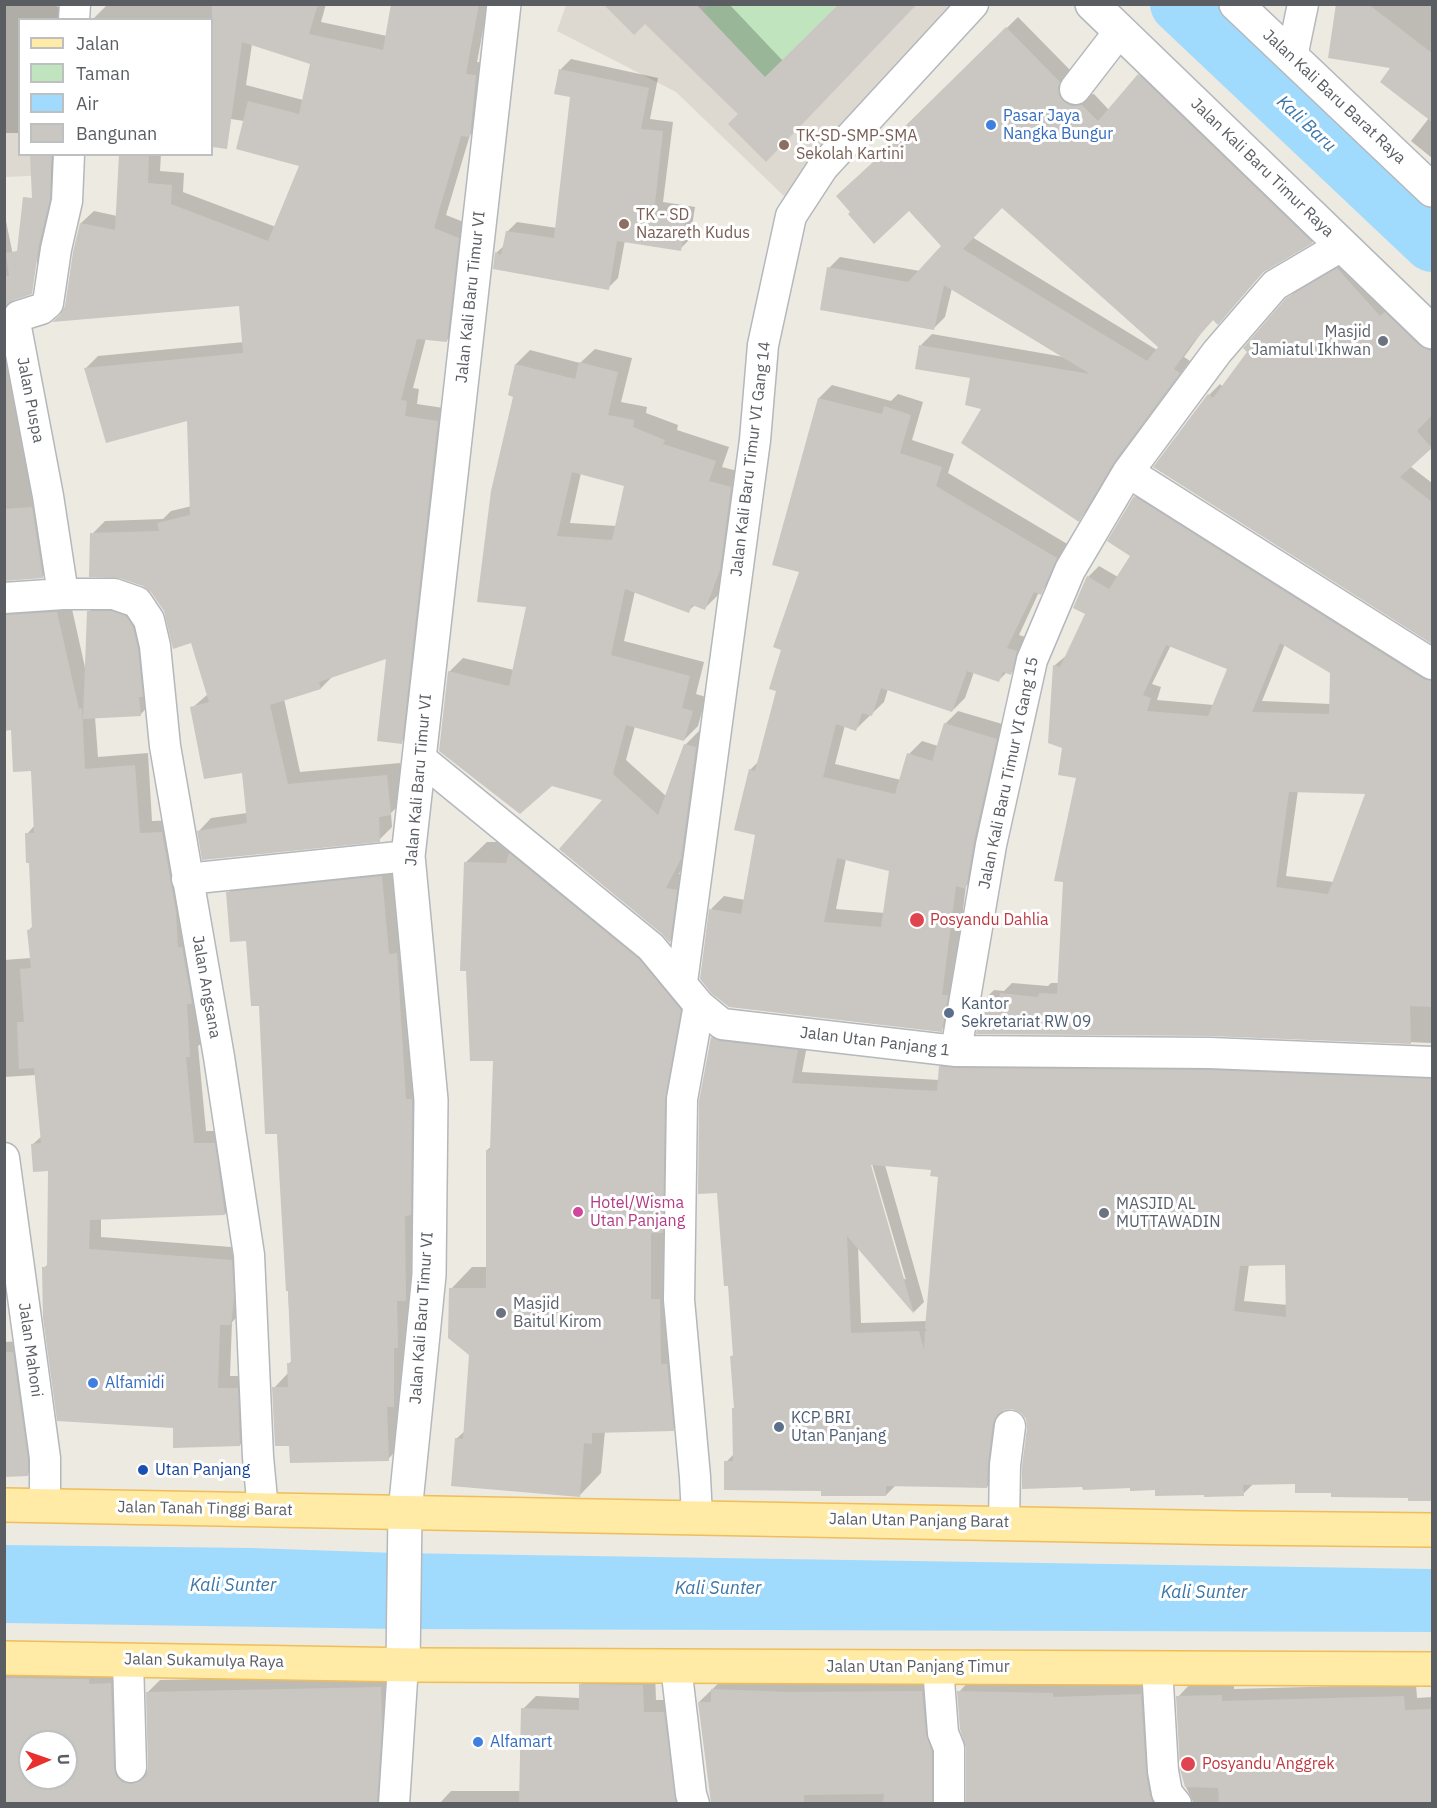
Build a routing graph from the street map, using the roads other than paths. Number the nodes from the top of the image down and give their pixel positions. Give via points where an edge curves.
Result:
1 (504, 4) edge
2 (974, 4) edge
3 (1092, 4) edge
4 (1236, 4) edge
5 (1303, 4) edge
6 (1119, 32) junction
7 (1292, 57) junction
8 (1075, 89) dead end
9 (69, 156) edge
10 (1432, 190) edge
11 (1343, 245) junction
12 (1432, 333) edge
13 (1128, 472) junction
14 (63, 594) junction
15 (4, 598) edge
16 (1432, 664) edge
17 (420, 758) junction
18 (408, 856) junction
19 (187, 879) junction
20 (691, 994) junction
21 (956, 1051) junction
22 (1432, 1062) edge
23 (4, 1158) edge
24 (7, 1198) edge
25 (1010, 1426) dead end
26 (4, 1505) edge
27 (45, 1506) junction
28 (263, 1510) junction
29 (697, 1517) junction
30 (405, 1521) junction
31 (1004, 1522) junction
32 (1432, 1530) edge
33 (404, 1655) junction
34 (4, 1658) edge
35 (128, 1660) junction
36 (676, 1666) junction
37 (938, 1667) junction
38 (1157, 1667) junction
39 (1432, 1670) edge
40 (131, 1767) dead end
41 (394, 1803) edge
42 (694, 1803) edge
43 (949, 1803) edge
44 (1176, 1803) edge

1 - 17 street, Jalan Kali Baru Timur VI
2 - 20 street, Jalan Kali Baru Timur VI Gang 14 via 823,167 791,216 763,345
3 - 6 street, Jalan Kali Baru Timur Raya
4 - 7 street, Jalan Kali Baru Barat Raya
5 - 7 street
6 - 8 street
6 - 11 street, Jalan Kali Baru Timur Raya
7 - 10 street, Jalan Kali Baru Barat Raya
9 - 14 street, Jalan Puspa via 67,201 48,303 19,316 15,322
11 - 12 street, Jalan Kali Baru Timur Raya
11 - 13 street, Jalan Kali Baru Timur VI Gang 15 via 1275,285 1217,352
13 - 16 street
13 - 21 street, Jalan Kali Baru Timur VI Gang 15 via 1070,570 1032,660 991,845
14 - 15 street, Jalan Angsana
14 - 19 street, Jalan Angsana via 114,594 137,602 149,620
17 - 18 street, Jalan Kali Baru Timur VI
17 - 20 street, Jalan Utan Panjang 1 via 651,947
18 - 19 street
18 - 30 street, Jalan Kali Baru Timur VI via 431,1100 429,1275
19 - 28 street, Jalan Angsana via 249,1255
20 - 21 street, Jalan Utan Panjang 1 via 722,1024
20 - 29 street, Jalan Kali Baru Timur VI Gang 14 via 682,1099 679,1300
21 - 22 street, Jalan Utan Panjang 1 via 1210,1053
23 - 24 street, Jalan Mahoni
24 - 27 street, Jalan Mahoni via 45,1458
25 - 31 street
26 - 27 main road, Jalan Tanah Tinggi Barat
27 - 28 main road, Jalan Tanah Tinggi Barat
28 - 30 main road, Jalan Tanah Tinggi Barat
29 - 30 main road, Jalan Utan Panjang Barat
29 - 31 main road, Jalan Utan Panjang Barat
30 - 33 street, Jalan Kali Baru Timur VI
31 - 32 main road, Jalan Utan Panjang Barat
33 - 35 main road, Jalan Sukamulya Raya
33 - 36 main road, Jalan Utan Panjang Timur
33 - 41 street
34 - 35 main road, Jalan Sukamulya Raya
35 - 40 street
36 - 37 main road, Jalan Utan Panjang Timur
36 - 42 street
37 - 38 main road, Jalan Utan Panjang Timur
37 - 43 street via 943,1732 949,1748
38 - 39 main road, Jalan Utan Panjang Timur
38 - 44 street via 1163,1771 1167,1792

